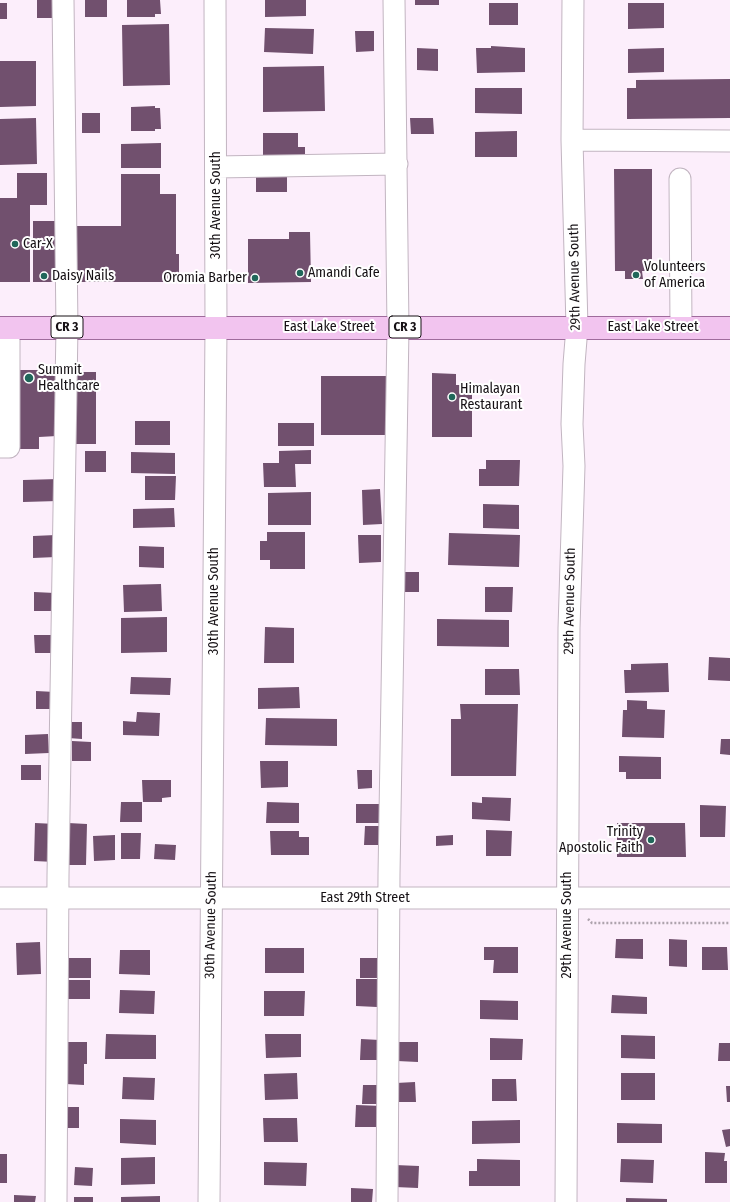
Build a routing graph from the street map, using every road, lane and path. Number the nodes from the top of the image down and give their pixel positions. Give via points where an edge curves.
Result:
1 (63, 0) edge
2 (215, 0) edge
3 (394, 0) edge
4 (573, 0) edge
5 (572, 140) junction
6 (730, 141) edge
7 (397, 164) junction
8 (216, 167) junction
9 (680, 179) dead end
10 (67, 327) junction
11 (216, 327) junction
12 (577, 327) junction
13 (681, 327) junction
14 (4, 328) edge
15 (398, 328) junction
16 (730, 328) edge
17 (0, 448) edge
18 (0, 898) edge
19 (58, 898) junction
20 (211, 898) junction
21 (390, 898) junction
22 (567, 898) junction
23 (730, 898) edge
24 (587, 917) dead end
25 (730, 923) edge
26 (56, 1202) edge
27 (209, 1202) edge
28 (386, 1202) edge
29 (566, 1202) edge

1 - 10 street
2 - 8 street, 30th Avenue South
3 - 7 street
4 - 5 street, 29th Avenue South
5 - 6 street
5 - 12 street, 29th Avenue South
7 - 8 street
7 - 15 street
8 - 11 street, 30th Avenue South
9 - 13 street
10 - 11 main road, East Lake Street / CR 3
10 - 14 main road, East Lake Street / CR 3
10 - 19 street
11 - 15 main road, East Lake Street / CR 3
11 - 20 street, 30th Avenue South
12 - 13 main road, East Lake Street / CR 3
12 - 15 main road, East Lake Street / CR 3
12 - 22 street, 29th Avenue South via 572,424 574,466 569,628
13 - 16 main road, East Lake Street / CR 3
14 - 17 street via 9,448
15 - 21 street
18 - 19 street, East 29th Street
19 - 20 street, East 29th Street
19 - 26 street
20 - 21 street, East 29th Street
20 - 27 street, 30th Avenue South
21 - 22 street, East 29th Street
21 - 28 street
22 - 23 street, East 29th Street
22 - 29 street, 29th Avenue South
24 - 25 path via 592,923

